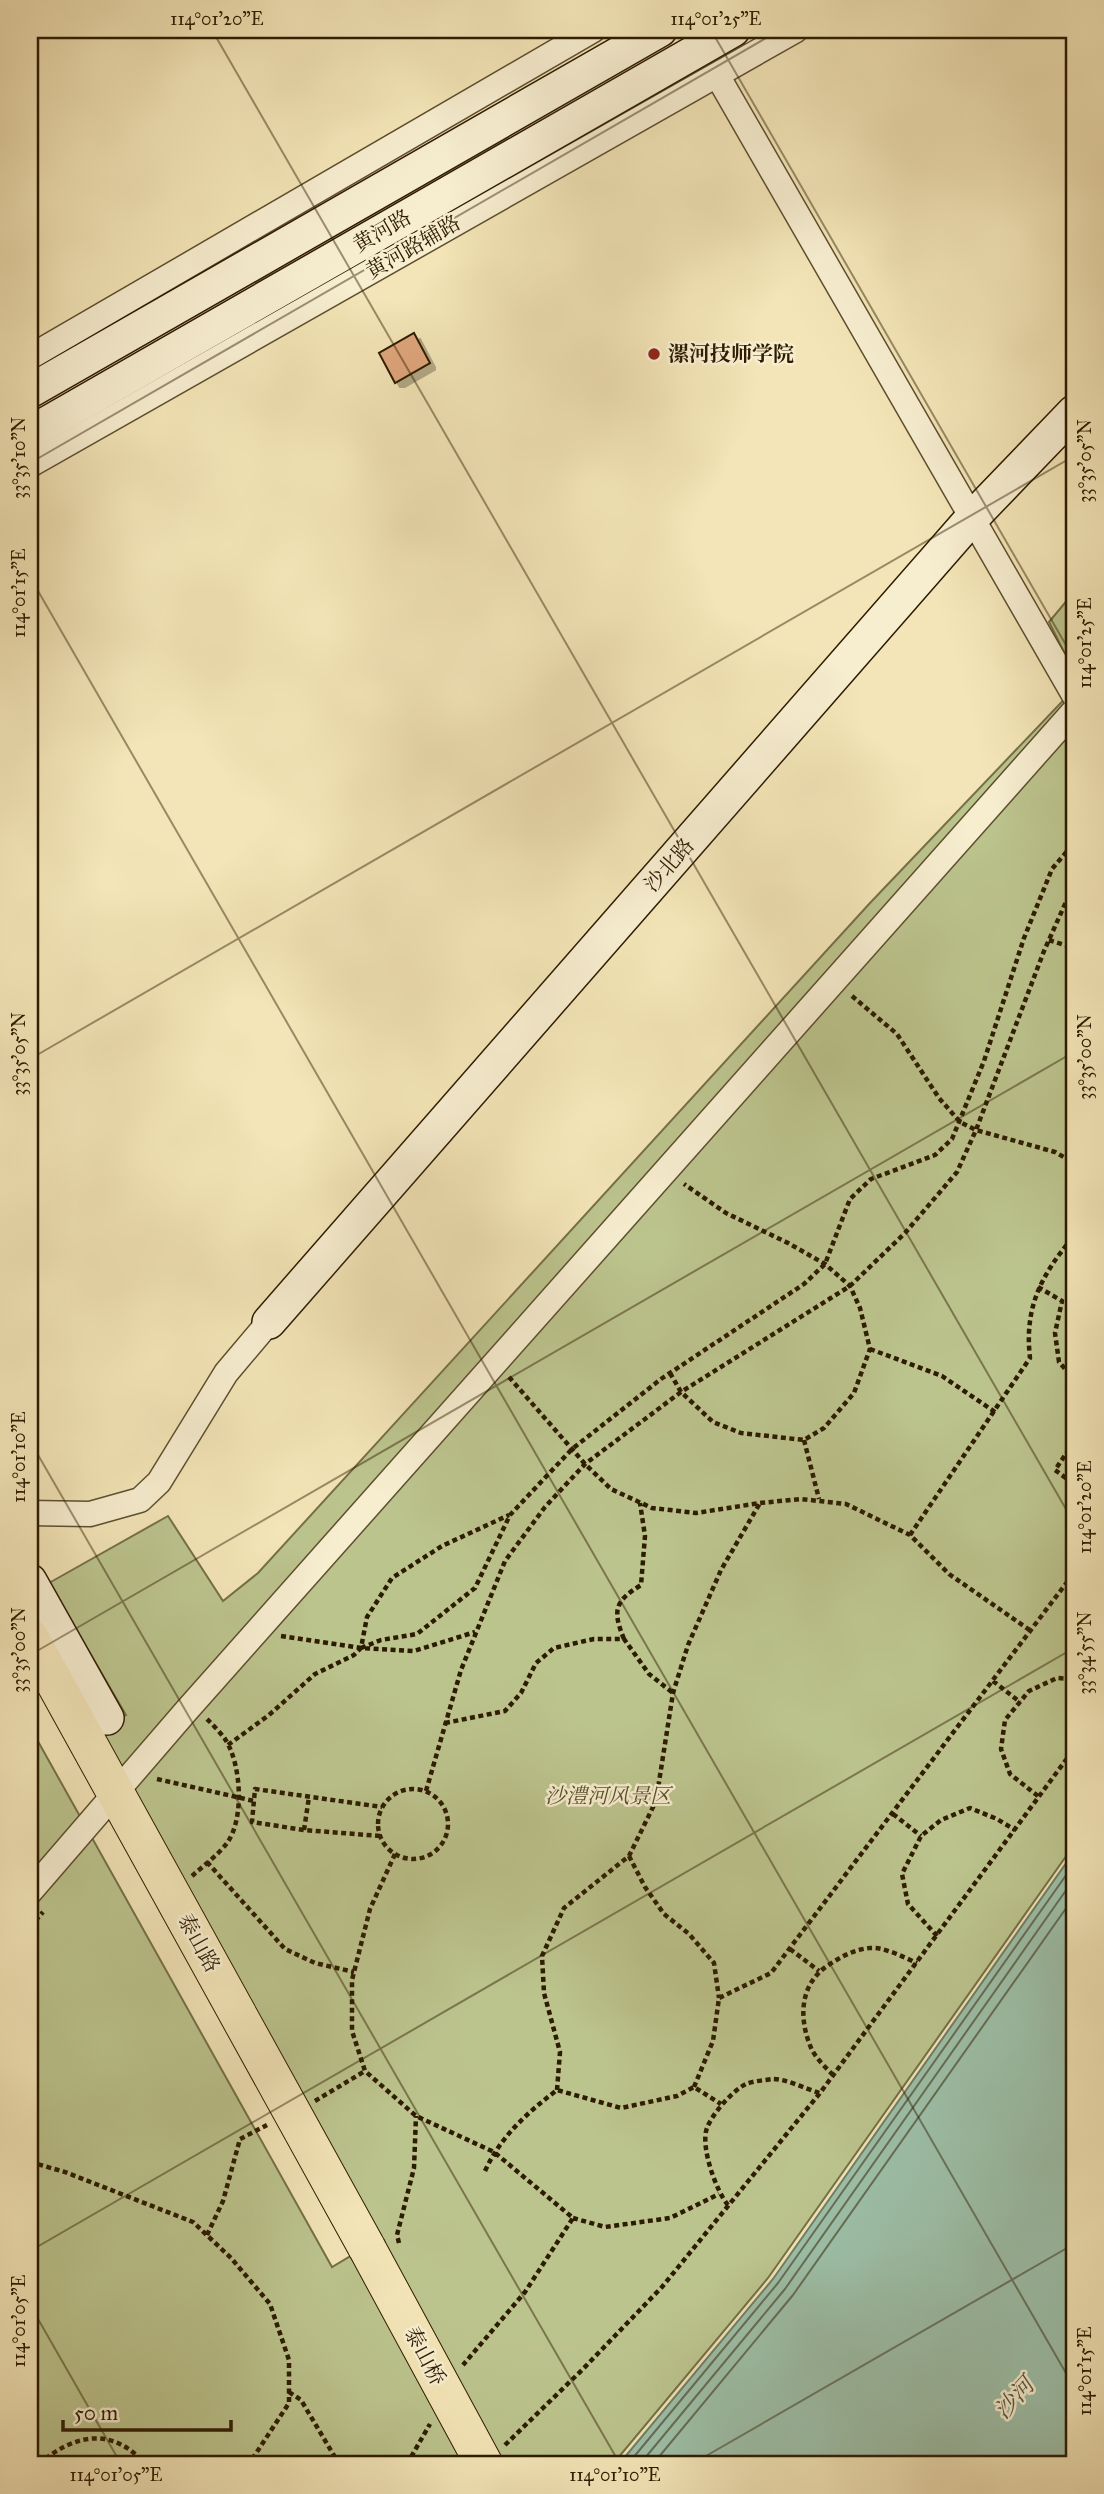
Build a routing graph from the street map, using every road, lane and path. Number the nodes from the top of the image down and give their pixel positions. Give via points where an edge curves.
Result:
1 (593, 30) edge
2 (660, 30) edge
3 (733, 30) edge
4 (796, 30) edge
5 (717, 75) junction
6 (30, 357) edge
7 (30, 391) edge
8 (1074, 412) edge
9 (30, 433) edge
10 (30, 465) edge
11 (972, 518) junction
12 (1074, 695) edge
13 (1074, 711) edge
14 (1074, 843) edge
15 (1074, 884) edge
16 (1049, 940) junction
17 (1074, 948) edge
18 (834, 981) junction
19 (960, 1122) junction
20 (976, 1130) junction
21 (1074, 1163) edge
22 (666, 1171) junction
23 (1074, 1236) edge
24 (825, 1264) junction
25 (850, 1286) junction
26 (1038, 1287) junction
27 (269, 1322) joint
28 (870, 1349) junction
29 (496, 1362) junction
30 (670, 1373) junction
31 (1074, 1379) edge
32 (681, 1391) junction
33 (995, 1412) junction
34 (804, 1440) junction
35 (1074, 1442) edge
36 (572, 1449) junction
37 (585, 1464) junction
38 (1074, 1484) edge
39 (819, 1499) junction
40 (639, 1502) junction
41 (760, 1503) junction
42 (30, 1513) edge
43 (510, 1515) junction
44 (910, 1535) junction
45 (1074, 1573) edge
46 (30, 1581) edge
47 (1031, 1631) junction
48 (476, 1632) junction
49 (257, 1633) junction
50 (30, 1638) edge
51 (624, 1639) junction
52 (361, 1648) junction
53 (1074, 1679) edge
54 (993, 1681) junction
55 (30, 1684) edge
56 (673, 1693) junction
57 (1020, 1702) junction
58 (192, 1704) junction
59 (107, 1718) dead end
60 (445, 1723) junction
61 (228, 1745) junction
62 (1074, 1749) edge
63 (426, 1791) junction
64 (117, 1792) junction
65 (1038, 1796) junction
66 (309, 1797) junction
67 (239, 1798) junction
68 (254, 1801) junction
69 (382, 1807) junction
70 (893, 1814) junction
71 (304, 1830) junction
72 (1015, 1830) junction
73 (380, 1836) junction
74 (921, 1836) junction
75 (395, 1854) junction
76 (629, 1856) junction
77 (207, 1862) junction
78 (185, 1865) dead end
79 (30, 1892) edge
80 (937, 1936) junction
81 (790, 1949) junction
82 (917, 1963) junction
83 (819, 1971) junction
84 (354, 1972) junction
85 (719, 1998) junction
86 (365, 2071) junction
87 (833, 2076) junction
88 (694, 2087) junction
89 (557, 2090) junction
90 (820, 2093) junction
91 (319, 2099) dead end
92 (721, 2104) junction
93 (416, 2116) junction
94 (274, 2121) junction
95 (494, 2152) junction
96 (30, 2162) edge
97 (485, 2171) dead end
98 (719, 2194) junction
99 (728, 2205) junction
100 (573, 2218) junction
101 (207, 2235) junction
102 (372, 2251) junction
103 (459, 2370) dead end
104 (289, 2392) junction
105 (434, 2418) dead end
106 (493, 2456) edge
107 (39, 2464) edge
108 (74, 2464) edge
109 (119, 2464) edge
110 (145, 2464) edge
111 (249, 2464) edge
112 (339, 2464) edge
113 (407, 2464) edge
114 (458, 2464) edge

1 - 6 street
2 - 7 main road, 黄河路
3 - 9 main road, 黄河路
4 - 5 street, 黄河路辅路
5 - 10 street, 黄河路辅路
5 - 11 street
8 - 11 main road, 沙北路
11 - 12 street
11 - 27 main road, 沙北路
13 - 18 street
14 - 19 path via 1047,880
15 - 16 path
16 - 17 path
16 - 20 path
18 - 19 path via 897,1034
18 - 22 street
19 - 20 path
19 - 24 path via 952,1139 935,1155 872,1179 850,1199
20 - 21 path via 1055,1152
20 - 25 path via 957,1172 905,1233
22 - 24 path via 726,1213
22 - 29 street
23 - 26 path
24 - 25 path
24 - 30 path via 804,1284
25 - 28 path
25 - 32 path
26 - 31 path via 1062,1301 1055,1334 1059,1362
26 - 33 path via 1028,1341 1030,1358
27 - 42 street via 226,1373 159,1482 140,1500 90,1514
28 - 33 path via 942,1376
28 - 34 path via 853,1393 824,1428
29 - 36 path
29 - 49 street
30 - 32 path
30 - 36 path
32 - 34 path via 713,1422 740,1433
32 - 37 path
33 - 44 path
34 - 39 path
35 - 38 path via 1055,1469
36 - 37 path
36 - 43 path
37 - 40 path via 611,1489
37 - 48 path via 505,1561
39 - 41 path
39 - 44 path via 846,1504
40 - 41 path via 696,1513
40 - 51 path via 645,1535 641,1585 626,1594 616,1610
41 - 56 path via 721,1570
43 - 52 path via 442,1546 393,1578 367,1617
43 - 52 path via 475,1588 417,1634
44 - 47 path via 950,1574
45 - 47 path
46 - 59 main road
47 - 54 path
48 - 52 path via 414,1651
48 - 60 path
49 - 52 path
49 - 58 street
50 - 64 main road, 泰山路
51 - 56 path via 649,1674
51 - 60 path via 594,1639 554,1648 536,1663 521,1693 505,1711
52 - 61 path via 354,1656 315,1674
53 - 57 path via 1057,1678 1029,1691
54 - 57 path
54 - 70 path
55 - 64 main road, 泰山路
56 - 76 path via 656,1801
57 - 65 path via 1005,1720 1001,1749 1010,1774
58 - 61 path
58 - 64 street
60 - 63 path
61 - 67 path
62 - 65 path
63 - 69 path via 396,1793
63 - 75 path via 435,1796 446,1814 442,1844 425,1856
64 - 67 path
64 - 79 street
64 - 94 main road, 泰山路
64 - 102 main road, 泰山路
65 - 72 path
66 - 68 path via 255,1789
66 - 69 path
66 - 71 path
67 - 68 path
67 - 77 path via 238,1818 227,1842
68 - 71 path via 252,1822
69 - 73 path
70 - 74 path
70 - 81 path
71 - 73 path
72 - 74 path via 970,1808 941,1820
72 - 80 path
73 - 75 path
74 - 80 path via 902,1874 908,1904
75 - 84 path via 370,1909
76 - 85 path via 664,1914 689,1934 714,1964
76 - 89 path via 564,1908 542,1956 544,1993 560,2052
77 - 78 path via 191,1877
77 - 84 path via 285,1949
80 - 82 path
81 - 83 path
81 - 85 path via 771,1973
82 - 83 path via 872,1947 845,1955
82 - 87 path
83 - 87 path via 805,1994 802,2022 813,2053
84 - 86 path via 352,2031
85 - 88 path via 713,2041
86 - 91 path
86 - 93 path
87 - 90 path
88 - 89 path via 677,2096 621,2108
88 - 92 path
89 - 95 path via 523,2117
90 - 92 path via 776,2079 746,2084
90 - 99 path
92 - 98 path via 706,2130
93 - 95 path
93 - 102 path via 414,2168 397,2235
94 - 101 path via 240,2139 223,2201
94 - 102 main road, 泰山路
95 - 97 path
95 - 100 path
96 - 101 path via 193,2222
98 - 99 path
98 - 100 path via 670,2218 605,2227
99 - 106 path via 662,2287
100 - 103 path via 525,2292
101 - 104 path via 270,2304 289,2360
102 - 106 main road, 泰山桥, bridge
102 - 114 main road, 泰山桥
104 - 111 path via 289,2403
104 - 112 path via 301,2400
105 - 113 path
107 - 110 path via 84,2437 116,2441
108 - 109 path via 91,2458

